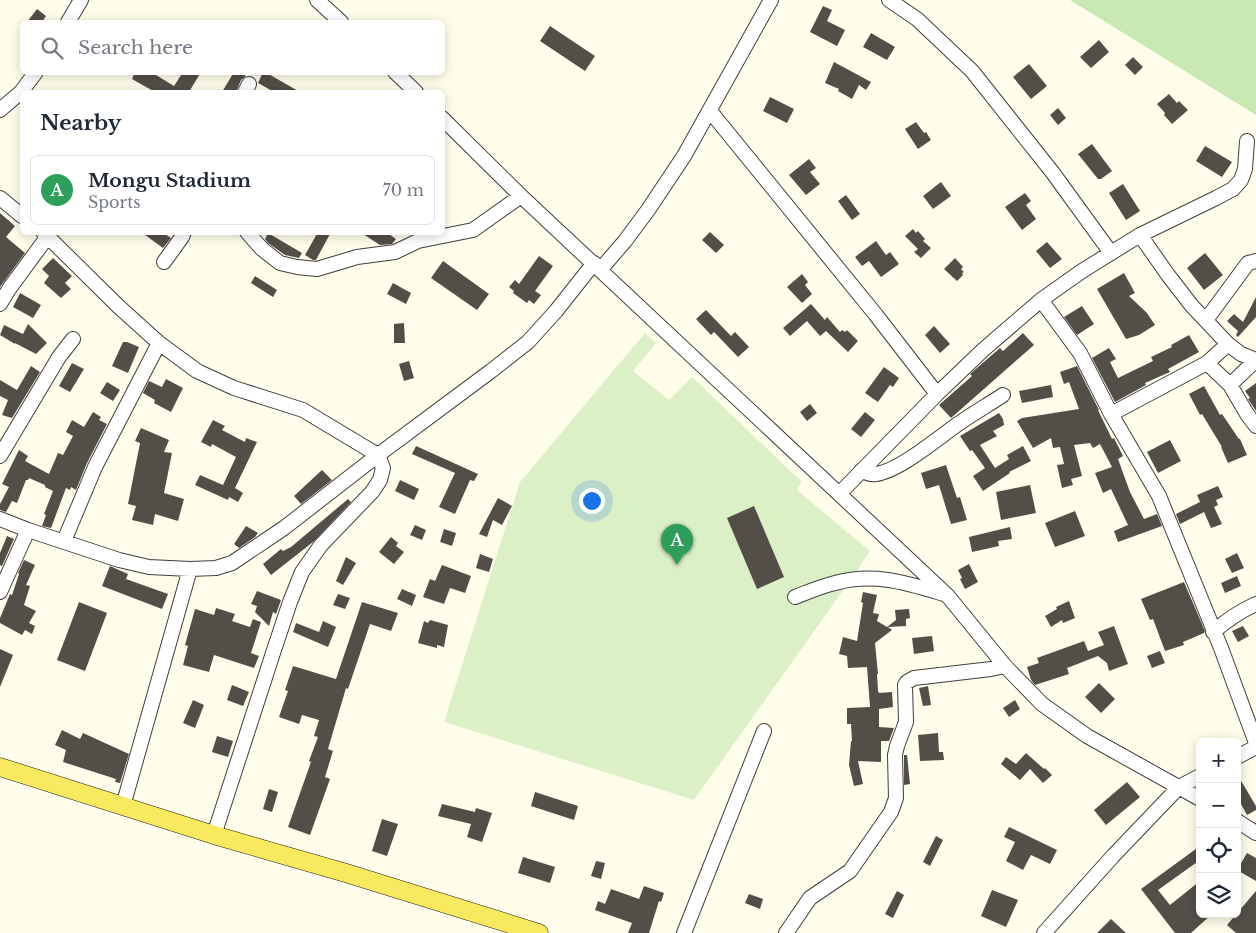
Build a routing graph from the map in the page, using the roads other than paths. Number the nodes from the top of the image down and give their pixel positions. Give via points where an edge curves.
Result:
1 (81, 0) edge
2 (317, 0) edge
3 (771, 0) edge
4 (889, 0) edge
5 (69, 20) edge
6 (339, 20) edge
7 (34, 75) edge
8 (398, 75) edge
9 (22, 90) edge
10 (414, 90) edge
11 (20, 93) edge
12 (0, 110) edge
13 (710, 111) junction
14 (445, 121) edge
15 (1247, 141) dead end
16 (521, 196) junction
17 (0, 198) edge
18 (20, 214) edge
19 (44, 235) edge
20 (46, 235) edge
21 (185, 235) edge
22 (250, 235) edge
23 (1140, 235) junction
24 (1111, 253) junction
25 (1256, 261) edge
26 (164, 262) dead end
27 (597, 266) junction
28 (1041, 300) junction
29 (0, 304) edge
30 (1206, 320) junction
31 (73, 339) dead end
32 (159, 342) junction
33 (1228, 344) junction
34 (1256, 360) edge
35 (1207, 362) junction
36 (1230, 385) junction
37 (937, 394) junction
38 (1003, 395) dead end
39 (1111, 414) junction
40 (1256, 426) edge
41 (378, 455) junction
42 (0, 456) edge
43 (862, 470) junction
44 (839, 494) junction
45 (0, 519) edge
46 (28, 530) junction
47 (64, 541) junction
48 (190, 569) junction
49 (0, 592) edge
50 (947, 595) junction
51 (795, 597) dead end
52 (1256, 604) edge
53 (1213, 632) junction
54 (1005, 666) junction
55 (764, 730) dead end
56 (1256, 743) edge
57 (1256, 747) edge
58 (1241, 754) edge
59 (0, 768) edge
60 (1196, 778) edge
61 (1179, 787) junction
62 (1196, 797) edge
63 (123, 806) junction
64 (1241, 824) edge
65 (1256, 833) edge
66 (214, 835) junction
67 (529, 931) edge
68 (684, 933) edge
69 (786, 933) edge
70 (1044, 933) edge

1 - 5 street
2 - 6 street
3 - 13 street
4 - 24 street via 918,19 972,71
7 - 9 street
8 - 10 street
11 - 12 street
13 - 27 street via 648,210 625,241
13 - 37 street
14 - 16 street
15 - 23 street via 1242,180 1233,188
16 - 22 street via 473,230 418,241 395,252 356,257 317,269 280,262
16 - 27 street
17 - 18 street
19 - 29 street
20 - 32 street
21 - 26 street
23 - 24 street
23 - 30 street
24 - 28 street
25 - 30 street via 1248,263
27 - 41 street via 528,342
27 - 44 street
28 - 37 street
28 - 39 street via 1080,353
30 - 33 street
31 - 42 street
32 - 41 street via 196,371 234,388 303,410
32 - 47 street via 95,467
33 - 34 street
33 - 35 street
34 - 36 street
35 - 36 street
35 - 39 street
36 - 40 street
37 - 43 street
38 - 43 street via 893,468 876,474
39 - 53 street via 1160,496
41 - 48 street via 284,528 232,563 216,568
41 - 66 street via 382,468 380,480 321,545 302,572
43 - 44 street
44 - 50 street
45 - 46 street
46 - 47 street
46 - 49 street
47 - 48 street via 149,567
48 - 63 street
50 - 51 street via 888,579 866,578 834,583
50 - 54 street
52 - 53 street via 1238,612
53 - 56 street
54 - 61 street via 1042,704 1087,736
54 - 69 street via 914,678 907,682 906,722 895,754 896,798 891,812 850,871 810,898
55 - 68 street
57 - 58 street
59 - 63 main road
60 - 61 street
61 - 62 street
61 - 70 street
63 - 66 main road
64 - 65 street
66 - 67 main road

